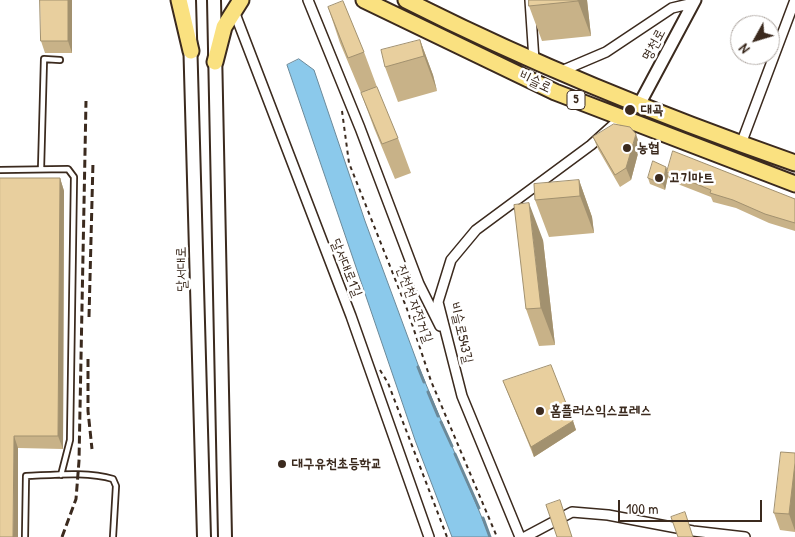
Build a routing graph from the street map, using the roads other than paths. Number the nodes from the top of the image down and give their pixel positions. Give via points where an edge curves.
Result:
1 (179, 0) edge
2 (188, 0) edge
3 (214, 0) edge
4 (308, 0) edge
5 (364, 0) edge
6 (406, 0) edge
7 (530, 0) edge
8 (795, 0) edge
9 (694, 1) edge
10 (238, 5) edge
11 (191, 51) junction
12 (60, 60) dead end
13 (534, 60) junction
14 (215, 62) junction
15 (559, 72) junction
16 (640, 103) junction
17 (622, 117) junction
18 (741, 144) junction
19 (795, 163) edge
20 (41, 169) junction
21 (0, 170) edge
22 (795, 184) edge
23 (450, 348) junction
24 (61, 475) junction
25 (25, 537) edge
26 (113, 537) edge
27 (204, 537) edge
28 (226, 537) edge
29 (429, 537) edge
30 (520, 537) edge
31 (525, 537) edge
32 (745, 537) edge

1 - 11 main road
2 - 11 main road, 달서대로
3 - 14 main road
4 - 23 street via 419,284
5 - 17 main road, 비슬로 / 5 via 555,92
6 - 13 main road, 비슬로 / 5
7 - 13 street, 비슬로
8 - 18 street
9 - 15 street via 672,8 606,52
9 - 16 street, 명천로
10 - 14 main road via 224,27
10 - 29 street, 달서대로1길
11 - 27 main road, 달서대로
12 - 20 lane via 44,59
13 - 15 main road, 비슬로 / 5
14 - 28 main road
15 - 16 main road, 비슬로 / 5
16 - 18 main road, 비슬로 / 5
17 - 22 main road, 비슬로 / 5
17 - 23 street, 비슬로543길 via 591,145 476,230 450,260 438,302
18 - 19 main road, 비슬로 / 5
20 - 21 lane
20 - 24 lane via 68,169 74,177 70,440
23 - 30 street, 비슬로543길 via 462,396
24 - 25 lane via 26,476
24 - 26 lane via 113,479 116,486
31 - 32 street via 572,512

